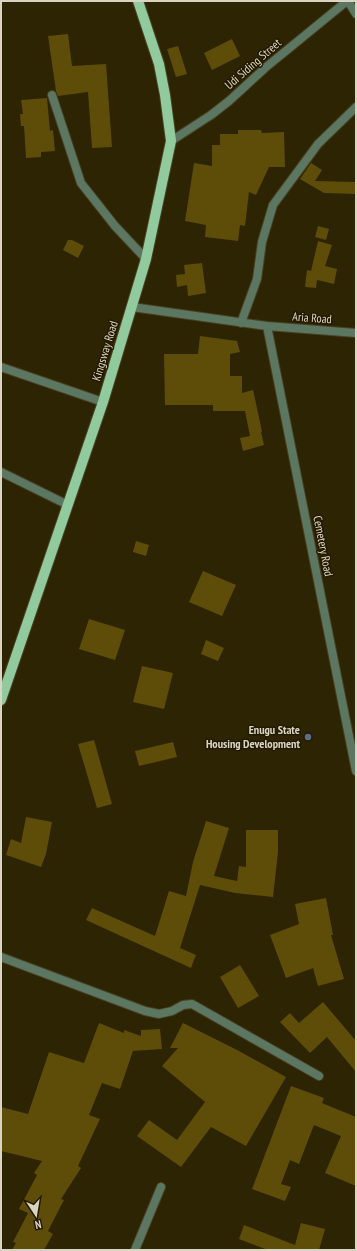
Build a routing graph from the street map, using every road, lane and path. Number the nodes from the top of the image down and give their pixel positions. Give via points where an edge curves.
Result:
1 (138, 1) edge
2 (348, 1) edge
3 (356, 14) edge
4 (52, 96) dead end
5 (356, 107) edge
6 (171, 141) junction
7 (146, 259) junction
8 (132, 307) junction
9 (241, 323) junction
10 (267, 326) junction
11 (356, 333) edge
12 (1, 366) edge
13 (103, 402) junction
14 (1, 472) edge
15 (68, 505) junction
16 (1, 700) edge
17 (356, 771) edge
18 (1, 957) edge
19 (319, 1076) dead end
20 (161, 1187) dead end
21 (135, 1250) edge

1 - 6 main road, Kingsway Road via 159,64
2 - 3 street
2 - 6 street, Udi Siding Street via 265,68 229,101
4 - 7 street via 81,183 115,226
5 - 9 street via 318,144 272,206 262,242 257,279
6 - 7 main road, Kingsway Road
7 - 8 main road, Kingsway Road
8 - 9 street, Aria Road
8 - 13 main road, Kingsway Road
9 - 10 street, Aria Road
10 - 11 street, Aria Road
10 - 17 street, Cemetery Road
12 - 13 street
13 - 15 main road, Kingsway Road
14 - 15 street
15 - 16 main road, Kingsway Road
18 - 19 street via 145,1011 159,1014 192,1004
20 - 21 street

